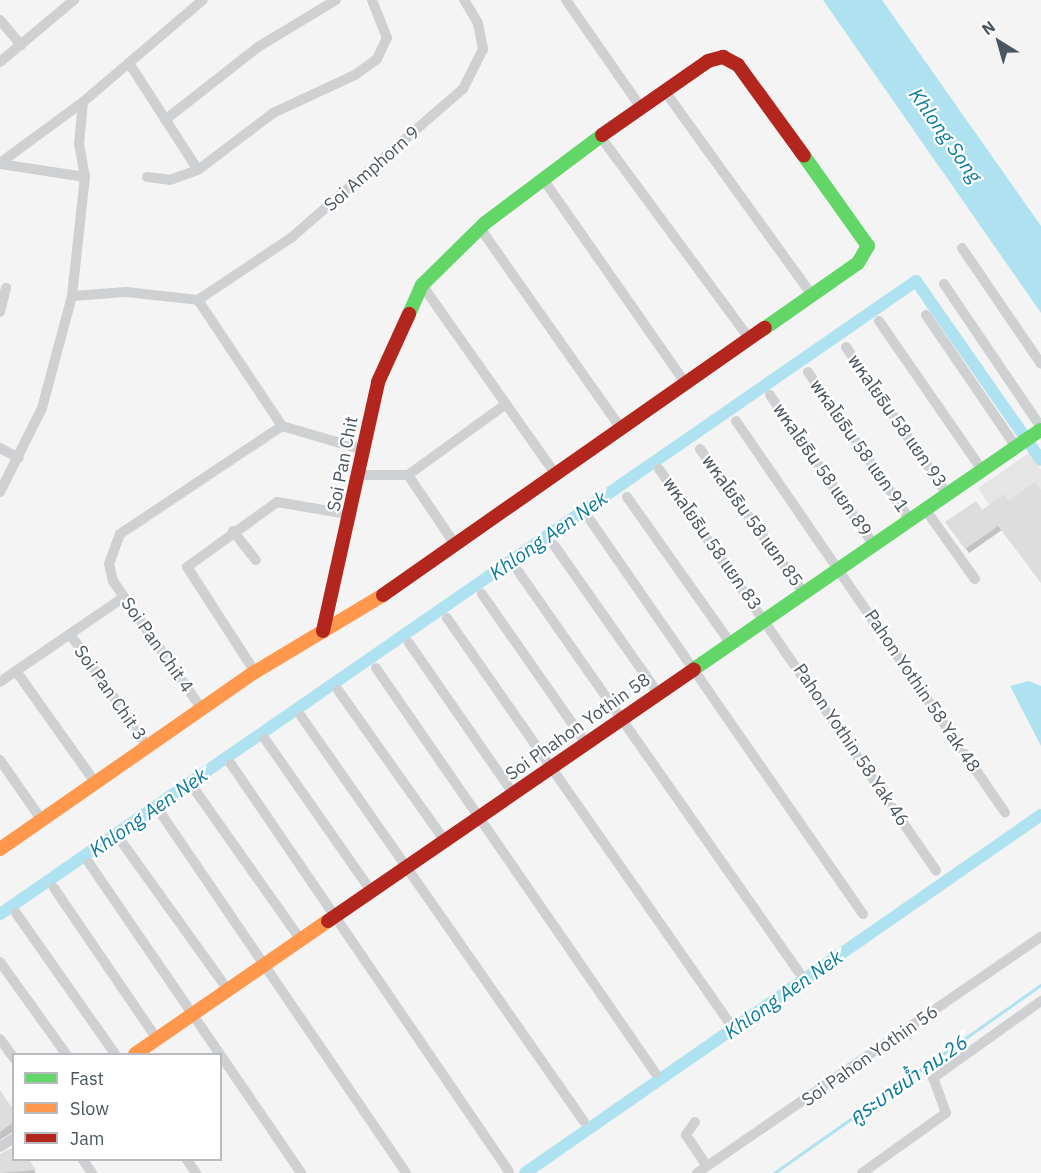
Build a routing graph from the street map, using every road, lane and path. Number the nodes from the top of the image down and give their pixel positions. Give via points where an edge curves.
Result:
1 (74, 0) edge
2 (203, 0) edge
3 (336, 0) edge
4 (372, 0) edge
5 (464, 0) edge
6 (566, 0) edge
7 (0, 20) edge
8 (21, 45) junction
9 (0, 62) edge
10 (129, 63) junction
11 (664, 90) junction
12 (83, 102) junction
13 (640, 106) junction
14 (165, 120) junction
15 (600, 136) junction
16 (0, 164) edge
17 (198, 170) junction
18 (85, 177) junction
19 (147, 177) dead end
20 (543, 179) junction
21 (480, 228) junction
22 (962, 248) dead end
23 (422, 285) junction
24 (945, 285) dead end
25 (6, 288) dead end
26 (812, 295) junction
27 (72, 296) junction
28 (198, 300) junction
29 (0, 312) edge
30 (926, 315) dead end
31 (879, 321) dead end
32 (749, 338) junction
33 (846, 347) dead end
34 (1041, 364) edge
35 (808, 372) dead end
36 (684, 381) junction
37 (770, 395) dead end
38 (506, 404) junction
39 (736, 421) dead end
40 (282, 426) junction
41 (619, 426) junction
42 (1031, 436) edge
43 (0, 448) edge
44 (700, 449) dead end
45 (364, 450) junction
46 (19, 458) junction
47 (659, 469) dead end
48 (982, 470) junction
49 (554, 472) junction
50 (360, 475) junction
51 (408, 476) junction
52 (0, 492) edge
53 (947, 494) junction
54 (627, 497) dead end
55 (925, 509) junction
56 (352, 515) junction
57 (588, 517) dead end
58 (910, 520) junction
59 (233, 531) junction
60 (454, 543) junction
61 (554, 544) dead end
62 (874, 545) junction
63 (256, 560) dead end
64 (839, 569) junction
65 (519, 571) dead end
66 (975, 579) dead end
67 (804, 593) junction
68 (482, 594) dead end
69 (124, 597) junction
70 (447, 618) dead end
71 (766, 619) junction
72 (323, 631) junction
73 (70, 634) junction
74 (409, 643) dead end
75 (730, 644) junction
76 (376, 668) dead end
77 (694, 669) junction
78 (16, 671) junction
79 (255, 672) junction
80 (0, 682) edge
81 (338, 690) dead end
82 (658, 693) junction
83 (201, 708) junction
84 (301, 716) dead end
85 (621, 720) junction
86 (266, 740) dead end
87 (586, 743) junction
88 (147, 747) junction
89 (0, 760) edge
90 (231, 764) dead end
91 (550, 768) junction
92 (95, 782) junction
93 (195, 790) dead end
94 (513, 793) junction
95 (1005, 812) dead end
96 (162, 815) dead end
97 (477, 818) junction
98 (41, 819) junction
99 (122, 841) dead end
100 (444, 841) junction
101 (0, 849) edge
102 (89, 863) dead end
103 (406, 867) junction
104 (936, 871) dead end
105 (54, 888) dead end
106 (371, 891) junction
107 (16, 913) dead end
108 (863, 914) dead end
109 (335, 916) junction
110 (1041, 937) edge
111 (301, 940) junction
112 (0, 962) edge
113 (264, 965) junction
114 (800, 973) dead end
115 (228, 990) junction
116 (1041, 1001) edge
117 (194, 1014) junction
118 (732, 1026) dead end
119 (0, 1039) edge
120 (157, 1039) junction
121 (65, 1053) edge
122 (114, 1053) edge
123 (136, 1053) edge
124 (220, 1053) edge
125 (12, 1055) edge
126 (222, 1056) edge
127 (655, 1073) dead end
128 (584, 1121) dead end
129 (695, 1122) dead end
130 (707, 1166) junction
131 (509, 1171) dead end
132 (301, 1173) edge
133 (406, 1173) edge
134 (697, 1173) edge
135 (862, 1173) edge

1 - 8 street
2 - 10 street
3 - 14 street via 258,47
4 - 17 street via 387,38 377,58 355,75 273,113
5 - 28 street, Soi Amphorn 9 via 478,23 483,49 476,71 364,179 292,237
6 - 13 street
7 - 8 street
8 - 9 street
10 - 12 street
10 - 14 street
11 - 13 street, Soi Pan Chit
11 - 26 street
11 - 26 street, Soi Pan Chit via 708,61 723,57 752,80 868,246 858,263
12 - 16 street
12 - 18 street via 79,144
13 - 15 street, Soi Pan Chit
14 - 17 street
15 - 20 street, Soi Pan Chit
15 - 32 street
16 - 18 street
17 - 19 street via 170,180
18 - 27 street
20 - 21 street, Soi Pan Chit
20 - 36 street
21 - 23 street, Soi Pan Chit
21 - 41 street
22 - 34 street
23 - 38 street
23 - 45 street, Soi Pan Chit via 378,382
24 - 42 street
25 - 29 street
26 - 32 street
27 - 28 street via 126,292
27 - 46 street via 50,385
28 - 40 street
30 - 42 street
31 - 48 street
32 - 36 street
33 - 53 street, พหลโยธิน 58 แยก 93
35 - 58 street, พหลโยธิน 58 แยก 91
36 - 41 street
37 - 62 street, พหลโยธิน 58 แยก 89
38 - 49 street
38 - 51 street
39 - 64 street, Pahon Yothin 58 Yak 48
40 - 45 street
40 - 69 street, Soi Pan Chit 4 via 120,534 109,564 113,581
41 - 49 street
42 - 48 street, Soi Phahon Yothin 58
43 - 46 street
44 - 67 street, พหลโยธิน 58 แยก 85
45 - 50 street, Soi Pan Chit
46 - 52 street
47 - 71 street, พหลโยธิน 58 แยก 83
48 - 53 street, Soi Phahon Yothin 58
49 - 60 street
50 - 51 street
50 - 56 street, Soi Pan Chit
51 - 60 street
53 - 55 street, Soi Phahon Yothin 58
54 - 75 street
55 - 58 street, Soi Phahon Yothin 58
55 - 66 street
56 - 59 street via 277,502
56 - 72 street, Soi Pan Chit
57 - 77 street
58 - 62 street, Soi Phahon Yothin 58
59 - 63 street
59 - 79 street via 191,561 187,573
60 - 72 street
61 - 82 street
62 - 64 street, Soi Phahon Yothin 58
64 - 67 street, Soi Phahon Yothin 58
64 - 95 street, Pahon Yothin 58 Yak 48
65 - 85 street
67 - 71 street, Soi Phahon Yothin 58
68 - 87 street
69 - 73 street, Soi Pan Chit 3
69 - 83 street, Soi Pan Chit 4
70 - 91 street
71 - 75 street, Soi Phahon Yothin 58
71 - 104 street, Pahon Yothin 58 Yak 46
72 - 79 street
73 - 78 street
73 - 88 street, Soi Pan Chit 3
74 - 94 street
75 - 77 street, Soi Phahon Yothin 58
76 - 97 street
77 - 82 street, Soi Phahon Yothin 58
77 - 108 street
78 - 80 street
78 - 92 street
79 - 83 street
81 - 100 street
82 - 85 street, Soi Phahon Yothin 58
83 - 88 street
84 - 103 street
85 - 87 street, Soi Phahon Yothin 58
85 - 114 street
86 - 106 street
87 - 91 street, Soi Phahon Yothin 58
88 - 92 street
89 - 98 street
90 - 109 street
91 - 94 street, Soi Phahon Yothin 58
91 - 118 street
92 - 98 street
93 - 111 street
94 - 97 street, Soi Phahon Yothin 58
96 - 113 street
97 - 100 street, Soi Phahon Yothin 58
97 - 127 street
98 - 101 street
99 - 115 street
100 - 103 street, Soi Phahon Yothin 58
102 - 117 street
103 - 106 street, Soi Phahon Yothin 58
103 - 128 street
105 - 120 street
106 - 109 street, Soi Phahon Yothin 58
107 - 122 street
109 - 111 street, Soi Phahon Yothin 58
109 - 131 street
110 - 130 street, Soi Pahon Yothin 56
111 - 113 street, Soi Phahon Yothin 58
112 - 121 street
113 - 115 street, Soi Phahon Yothin 58
113 - 133 street
115 - 117 street, Soi Phahon Yothin 58
116 - 135 street via 933,1078 946,1113
117 - 120 street, Soi Phahon Yothin 58
117 - 124 street
119 - 125 street
120 - 123 street, Soi Phahon Yothin 58
126 - 132 street
129 - 130 street via 686,1135
130 - 134 street, Soi Pahon Yothin 56

